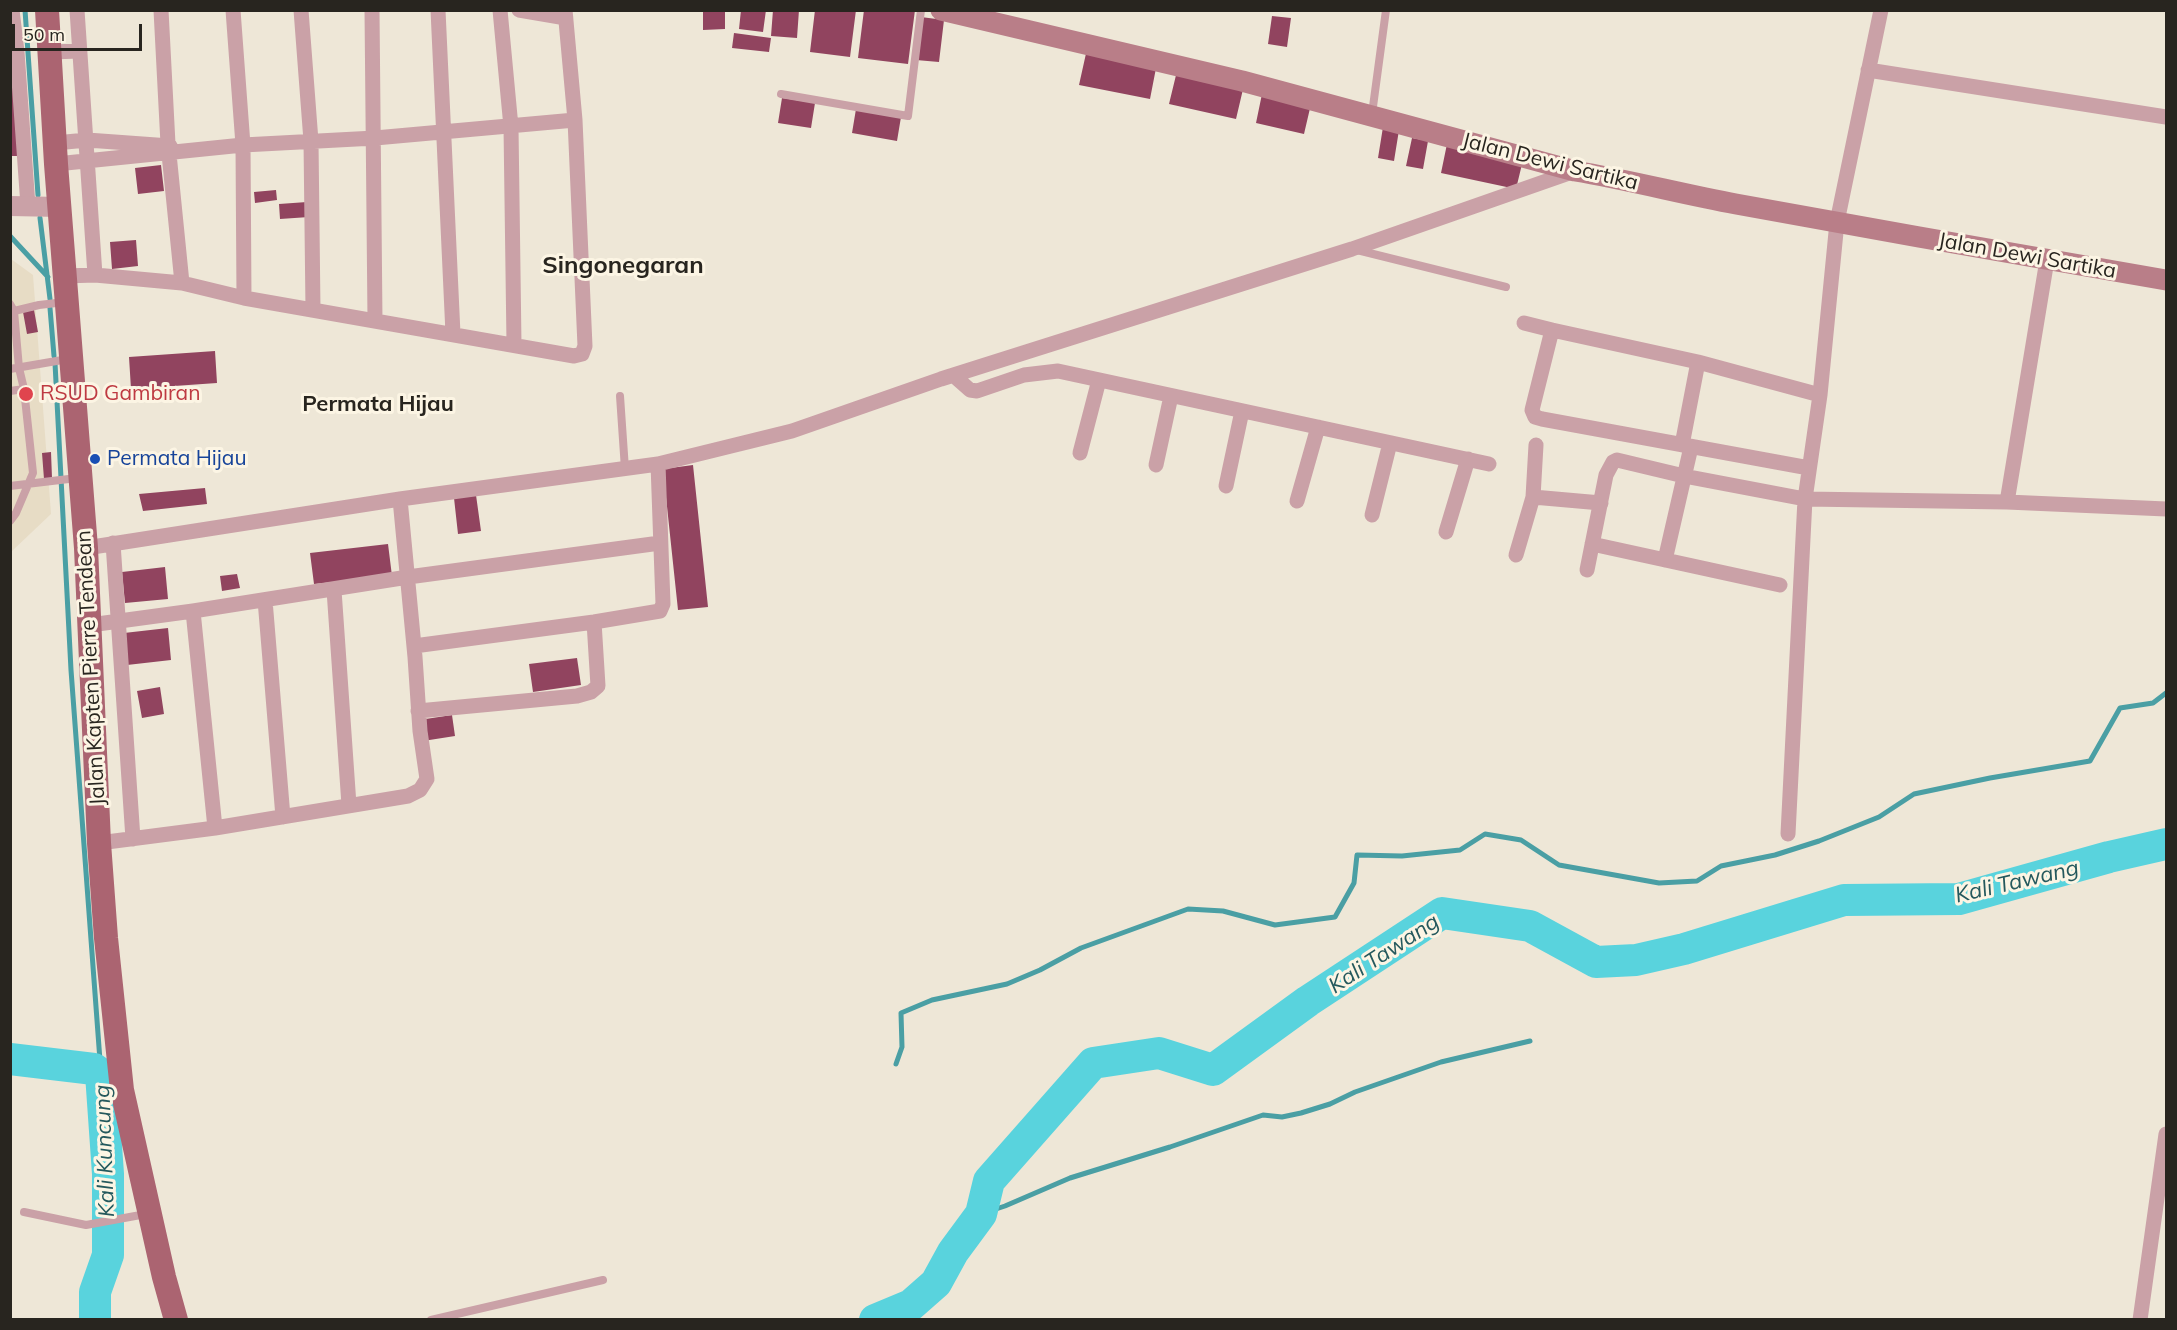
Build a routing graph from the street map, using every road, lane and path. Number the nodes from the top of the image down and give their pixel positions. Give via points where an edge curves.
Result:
1 (12, 10) edge
2 (47, 10) edge
3 (77, 10) edge
4 (161, 10) edge
5 (233, 10) edge
6 (301, 10) edge
7 (372, 10) edge
8 (438, 10) edge
9 (500, 10) edge
10 (519, 10) edge
11 (921, 10) edge
12 (941, 10) edge
13 (1386, 10) edge
14 (1881, 10) edge
15 (566, 14) edge
16 (80, 51) junction
17 (50, 52) junction
18 (1868, 70) junction
19 (781, 94) dead end
20 (1371, 116) junction
21 (2166, 117) edge
22 (575, 120) junction
23 (511, 127) junction
24 (445, 132) junction
25 (375, 138) junction
26 (87, 140) junction
27 (311, 141) junction
28 (243, 146) junction
29 (172, 149) junction
30 (56, 153) junction
31 (87, 159) junction
32 (1575, 171) junction
33 (19, 206) edge
34 (60, 207) junction
35 (1837, 222) junction
36 (1352, 249) junction
37 (2048, 260) junction
38 (65, 276) junction
39 (95, 276) junction
40 (2166, 280) edge
41 (182, 283) junction
42 (1506, 287) dead end
43 (244, 298) junction
44 (68, 301) junction
45 (12, 309) edge
46 (313, 310) junction
47 (375, 321) junction
48 (1524, 323) dead end
49 (1552, 330) junction
50 (453, 333) junction
51 (514, 344) junction
52 (64, 360) junction
53 (1698, 362) junction
54 (15, 368) edge
55 (952, 375) junction
56 (1099, 380) junction
57 (24, 389) junction
58 (10, 391) edge
59 (1820, 395) junction
60 (620, 396) dead end
61 (1171, 396) junction
62 (1242, 411) junction
63 (1318, 427) junction
64 (1390, 443) junction
65 (1536, 445) dead end
66 (1686, 446) junction
67 (1080, 453) dead end
68 (1468, 459) junction
69 (658, 464) junction
70 (1489, 464) dead end
71 (1156, 465) dead end
72 (1809, 468) junction
73 (625, 469) junction
74 (1684, 476) junction
75 (73, 479) junction
76 (29, 485) junction
77 (10, 486) edge
78 (1226, 486) dead end
79 (1533, 497) junction
80 (400, 499) junction
81 (1805, 499) junction
82 (1297, 501) dead end
83 (1601, 502) junction
84 (2007, 502) junction
85 (2166, 509) edge
86 (1372, 515) dead end
87 (10, 520) edge
88 (1446, 532) dead end
89 (113, 543) junction
90 (660, 543) junction
91 (1592, 544) junction
92 (86, 548) junction
93 (1516, 555) dead end
94 (1665, 560) junction
95 (1587, 570) dead end
96 (408, 577) junction
97 (1780, 585) dead end
98 (334, 590) junction
99 (265, 600) junction
100 (193, 611) junction
101 (119, 621) junction
102 (594, 622) junction
103 (90, 625) junction
104 (414, 646) junction
105 (418, 711) junction
106 (349, 806) junction
107 (283, 817) junction
108 (214, 828) junction
109 (1788, 834) dead end
110 (133, 839) junction
111 (99, 843) junction
112 (2166, 1134) edge
113 (24, 1212) dead end
114 (140, 1216) junction
115 (603, 1280) dead end
116 (176, 1320) edge
117 (430, 1320) edge
118 (2140, 1320) edge

1 - 33 street via 17,52
2 - 17 main road, Jalan Kapten Pierre Tendean
3 - 16 street
4 - 29 street
5 - 28 street
6 - 27 street
7 - 25 street
8 - 24 street
9 - 23 street
10 - 15 street
11 - 19 lane via 908,116
12 - 20 main road, Jalan Dewi Sartika via 1242,81
13 - 20 lane
14 - 18 street
15 - 22 street
16 - 17 street
16 - 26 street
17 - 30 main road, Jalan Kapten Pierre Tendean
18 - 21 street
18 - 35 street
20 - 32 main road, Jalan Dewi Sartika
22 - 23 street
22 - 51 street via 584,350 574,356
23 - 24 street
23 - 51 street
24 - 25 street
24 - 50 street
25 - 27 street
25 - 47 street
26 - 29 street
26 - 30 street
26 - 31 street
27 - 28 street
27 - 46 street
28 - 29 street
28 - 43 street
29 - 31 street
29 - 41 street
30 - 31 street
30 - 34 main road, Jalan Kapten Pierre Tendean
31 - 39 street
32 - 35 main road, Jalan Dewi Sartika
32 - 36 street
33 - 34 street
34 - 38 main road, Jalan Kapten Pierre Tendean
35 - 37 main road, Jalan Dewi Sartika
35 - 59 street
36 - 42 lane
36 - 55 street
37 - 40 main road, Jalan Dewi Sartika
37 - 84 street
38 - 39 street
38 - 44 main road, Jalan Kapten Pierre Tendean
39 - 41 street
41 - 43 street
43 - 46 street
44 - 45 lane
44 - 52 main road, Jalan Kapten Pierre Tendean
45 - 54 lane
46 - 47 street
47 - 50 street
48 - 49 street
49 - 53 street
49 - 66 street via 1532,410 1535,417
50 - 51 street
52 - 54 lane
52 - 75 main road, Jalan Kapten Pierre Tendean
53 - 59 street
53 - 66 street
54 - 57 lane
55 - 56 street via 977,391 1024,375 1058,371
55 - 69 street via 792,431
56 - 61 street
56 - 67 street
57 - 58 lane
57 - 76 lane via 33,473
59 - 72 street
60 - 73 lane
61 - 62 street
61 - 71 street
62 - 63 street
62 - 78 street
63 - 64 street
63 - 82 street
64 - 68 street
64 - 86 street
65 - 79 street
66 - 72 street
66 - 74 street
68 - 70 street
68 - 88 street
69 - 73 street
69 - 90 street
72 - 81 street
73 - 80 street
74 - 81 street
74 - 83 street via 1617,460 1606,475
74 - 94 street
75 - 76 lane
75 - 92 main road, Jalan Kapten Pierre Tendean
76 - 77 lane
76 - 87 lane
79 - 83 street
79 - 93 street
80 - 89 street
80 - 96 street
81 - 84 street
81 - 109 street
83 - 91 street
84 - 85 street
89 - 92 street
89 - 101 street
90 - 96 street
90 - 102 street via 662,608 654,614
91 - 94 street
91 - 95 street
92 - 103 main road, Jalan Kapten Pierre Tendean
94 - 97 street
96 - 98 street
96 - 104 street
98 - 99 street
98 - 106 street
99 - 100 street
99 - 107 street
100 - 101 street
100 - 108 street
101 - 103 street
101 - 110 street
102 - 104 street
102 - 105 street via 598,686 591,692
103 - 111 main road, Jalan Kapten Pierre Tendean
104 - 105 street
105 - 106 street via 427,779 420,790 408,796
106 - 107 street
107 - 108 street
108 - 110 street
110 - 111 street
111 - 114 main road, Jalan Kapten Pierre Tendean via 122,1090
112 - 118 street
113 - 114 lane via 86,1225
114 - 116 main road, Jalan Kapten Pierre Tendean
115 - 117 lane

